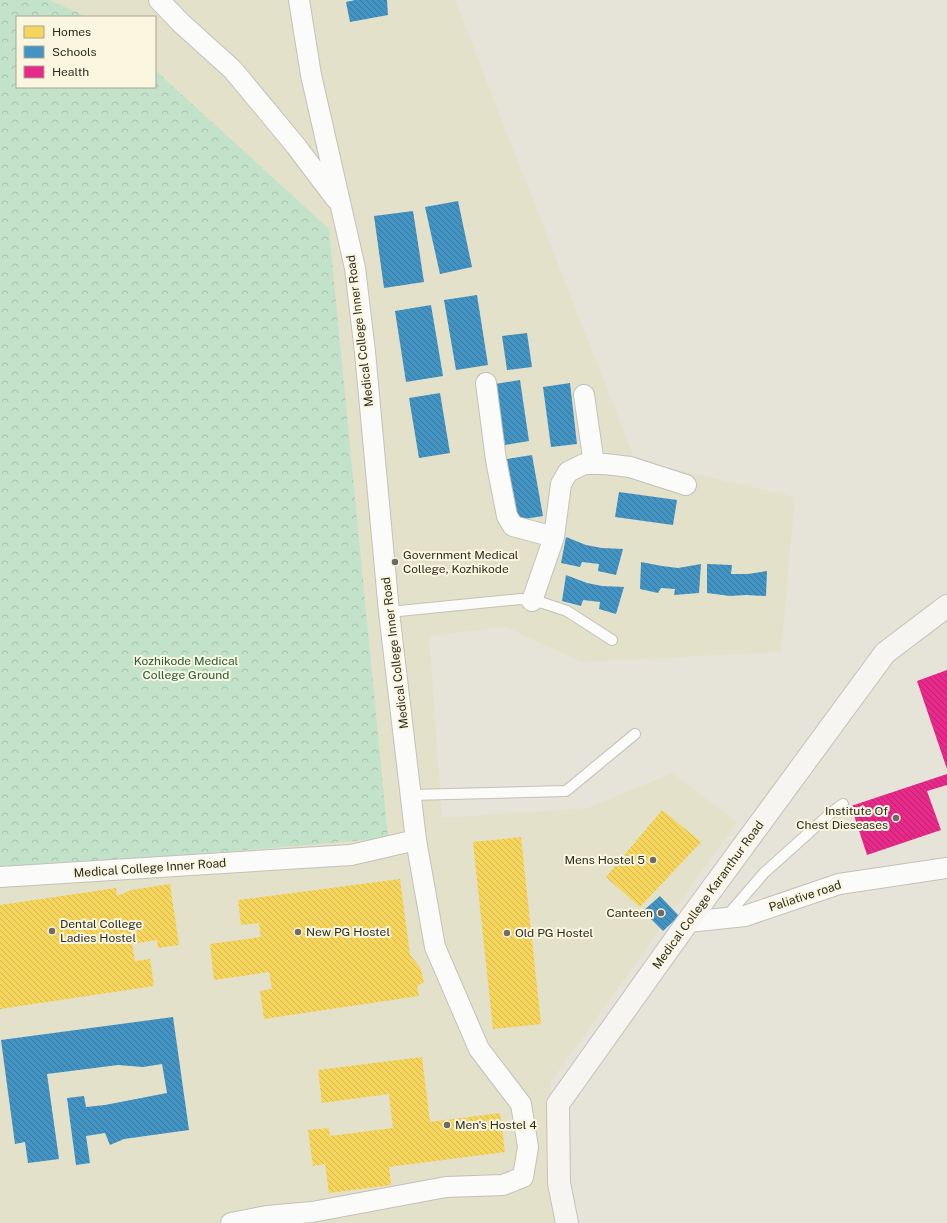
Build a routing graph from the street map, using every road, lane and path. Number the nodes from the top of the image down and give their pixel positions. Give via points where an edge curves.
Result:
1 (159, 0) edge
2 (299, 0) edge
3 (341, 205) junction
4 (486, 383) dead end
5 (584, 395) dead end
6 (594, 464) junction
7 (686, 485) dead end
8 (554, 537) junction
9 (532, 601) junction
10 (947, 606) edge
11 (389, 612) junction
12 (612, 640) dead end
13 (635, 734) dead end
14 (412, 795) junction
15 (843, 804) dead end
16 (416, 840) junction
17 (947, 868) edge
18 (0, 877) edge
19 (724, 918) junction
20 (688, 922) junction
21 (231, 1223) edge
22 (567, 1223) edge

1 - 3 street, Medical College Inner Road via 233,70
2 - 3 street via 311,75
3 - 11 street, Medical College Inner Road via 354,268 364,352
4 - 8 street via 496,460 507,516 514,526
5 - 6 street
6 - 7 street via 630,467
6 - 8 street via 584,464 568,472 561,484
8 - 9 street
9 - 11 lane via 521,599
9 - 12 lane via 567,611
10 - 20 main road, Medical College Karanthur Road via 885,653
11 - 14 street, Medical College Inner Road
13 - 14 lane via 566,791
14 - 16 street, Medical College Inner Road
15 - 19 lane via 764,873
16 - 18 street, Medical College Inner Road via 351,855
16 - 21 street via 435,947 479,1049 521,1104 528,1147 523,1177 503,1184 446,1187 312,1212 267,1216
17 - 19 street, Paliative road via 839,884 745,916
19 - 20 street, Paliative road
20 - 22 main road, Medical College Karanthur Road via 558,1104 560,1183

